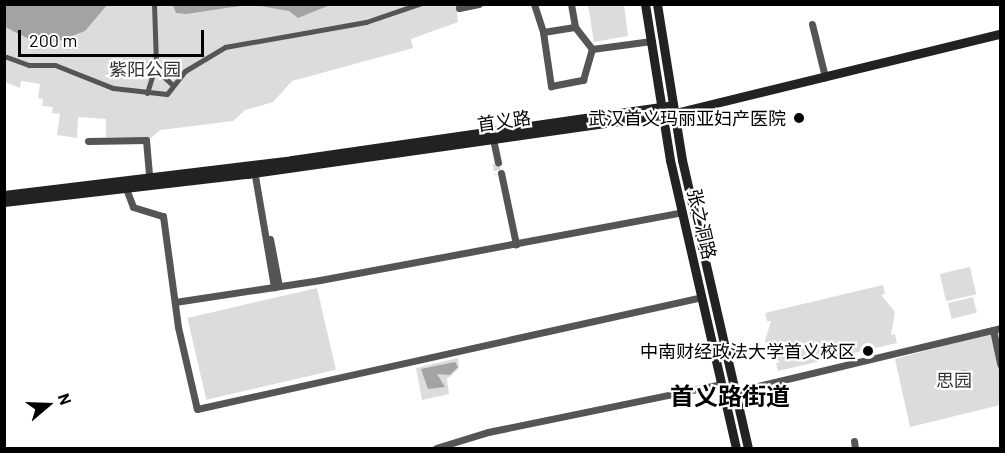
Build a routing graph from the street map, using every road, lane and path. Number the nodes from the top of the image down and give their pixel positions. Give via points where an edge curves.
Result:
1 (154, 4) edge
2 (419, 4) edge
3 (480, 4) edge
4 (534, 4) edge
5 (571, 4) edge
6 (645, 4) edge
7 (657, 4) edge
8 (459, 8) dead end
9 (812, 24) dead end
10 (575, 27) junction
11 (543, 32) junction
12 (1000, 34) edge
13 (651, 41) junction
14 (592, 49) junction
15 (4, 57) edge
16 (155, 69) junction
17 (825, 77) junction
18 (173, 85) junction
19 (147, 93) junction
20 (674, 109) junction
21 (662, 111) junction
22 (492, 139) junction
23 (88, 141) dead end
24 (497, 162) tunnel mouth
25 (256, 169) junction
26 (499, 173) tunnel mouth
27 (149, 176) junction
28 (125, 184) junction
29 (4, 195) edge
30 (4, 202) edge
31 (682, 212) junction
32 (515, 244) junction
33 (277, 287) junction
34 (702, 297) junction
35 (175, 302) junction
36 (997, 329) edge
37 (1000, 364) edge
38 (723, 389) junction
39 (735, 392) junction
40 (437, 448) edge
41 (736, 448) edge
42 (748, 448) edge

1 - 16 street
2 - 18 street via 366,22 225,47 195,63
3 - 8 street
4 - 11 street
5 - 10 street
6 - 13 main road, 张之洞路
7 - 20 main road, 张之洞路
9 - 17 street
10 - 11 street
10 - 14 street
11 - 14 street via 551,86 583,80
12 - 17 main road, 首义路
13 - 14 street
13 - 21 main road, 张之洞路
15 - 19 street via 29,65 53,64 92,82
16 - 18 street
16 - 19 street
17 - 20 main road, 首义路
18 - 19 street via 168,94
20 - 21 main road, 首义路
20 - 39 main road, 张之洞路
21 - 22 main road, 首义路
21 - 25 main road, 首义路
21 - 31 main road, 张之洞路
22 - 24 street
22 - 25 main road, 首义路
23 - 27 street via 146,140
25 - 27 main road, 首义路
25 - 28 main road, 首义路
25 - 33 street
26 - 32 street
27 - 28 main road, 首义路
28 - 29 main road, 首义路
28 - 30 main road, 首义路
28 - 35 street via 136,209 163,216
31 - 32 street
31 - 34 main road, 张之洞路
32 - 33 street
33 - 35 street
34 - 35 street via 197,409
34 - 38 main road, 张之洞路
36 - 37 street
36 - 39 street
38 - 39 street
38 - 40 street via 488,432
38 - 41 main road, 张之洞路
39 - 42 main road, 张之洞路

